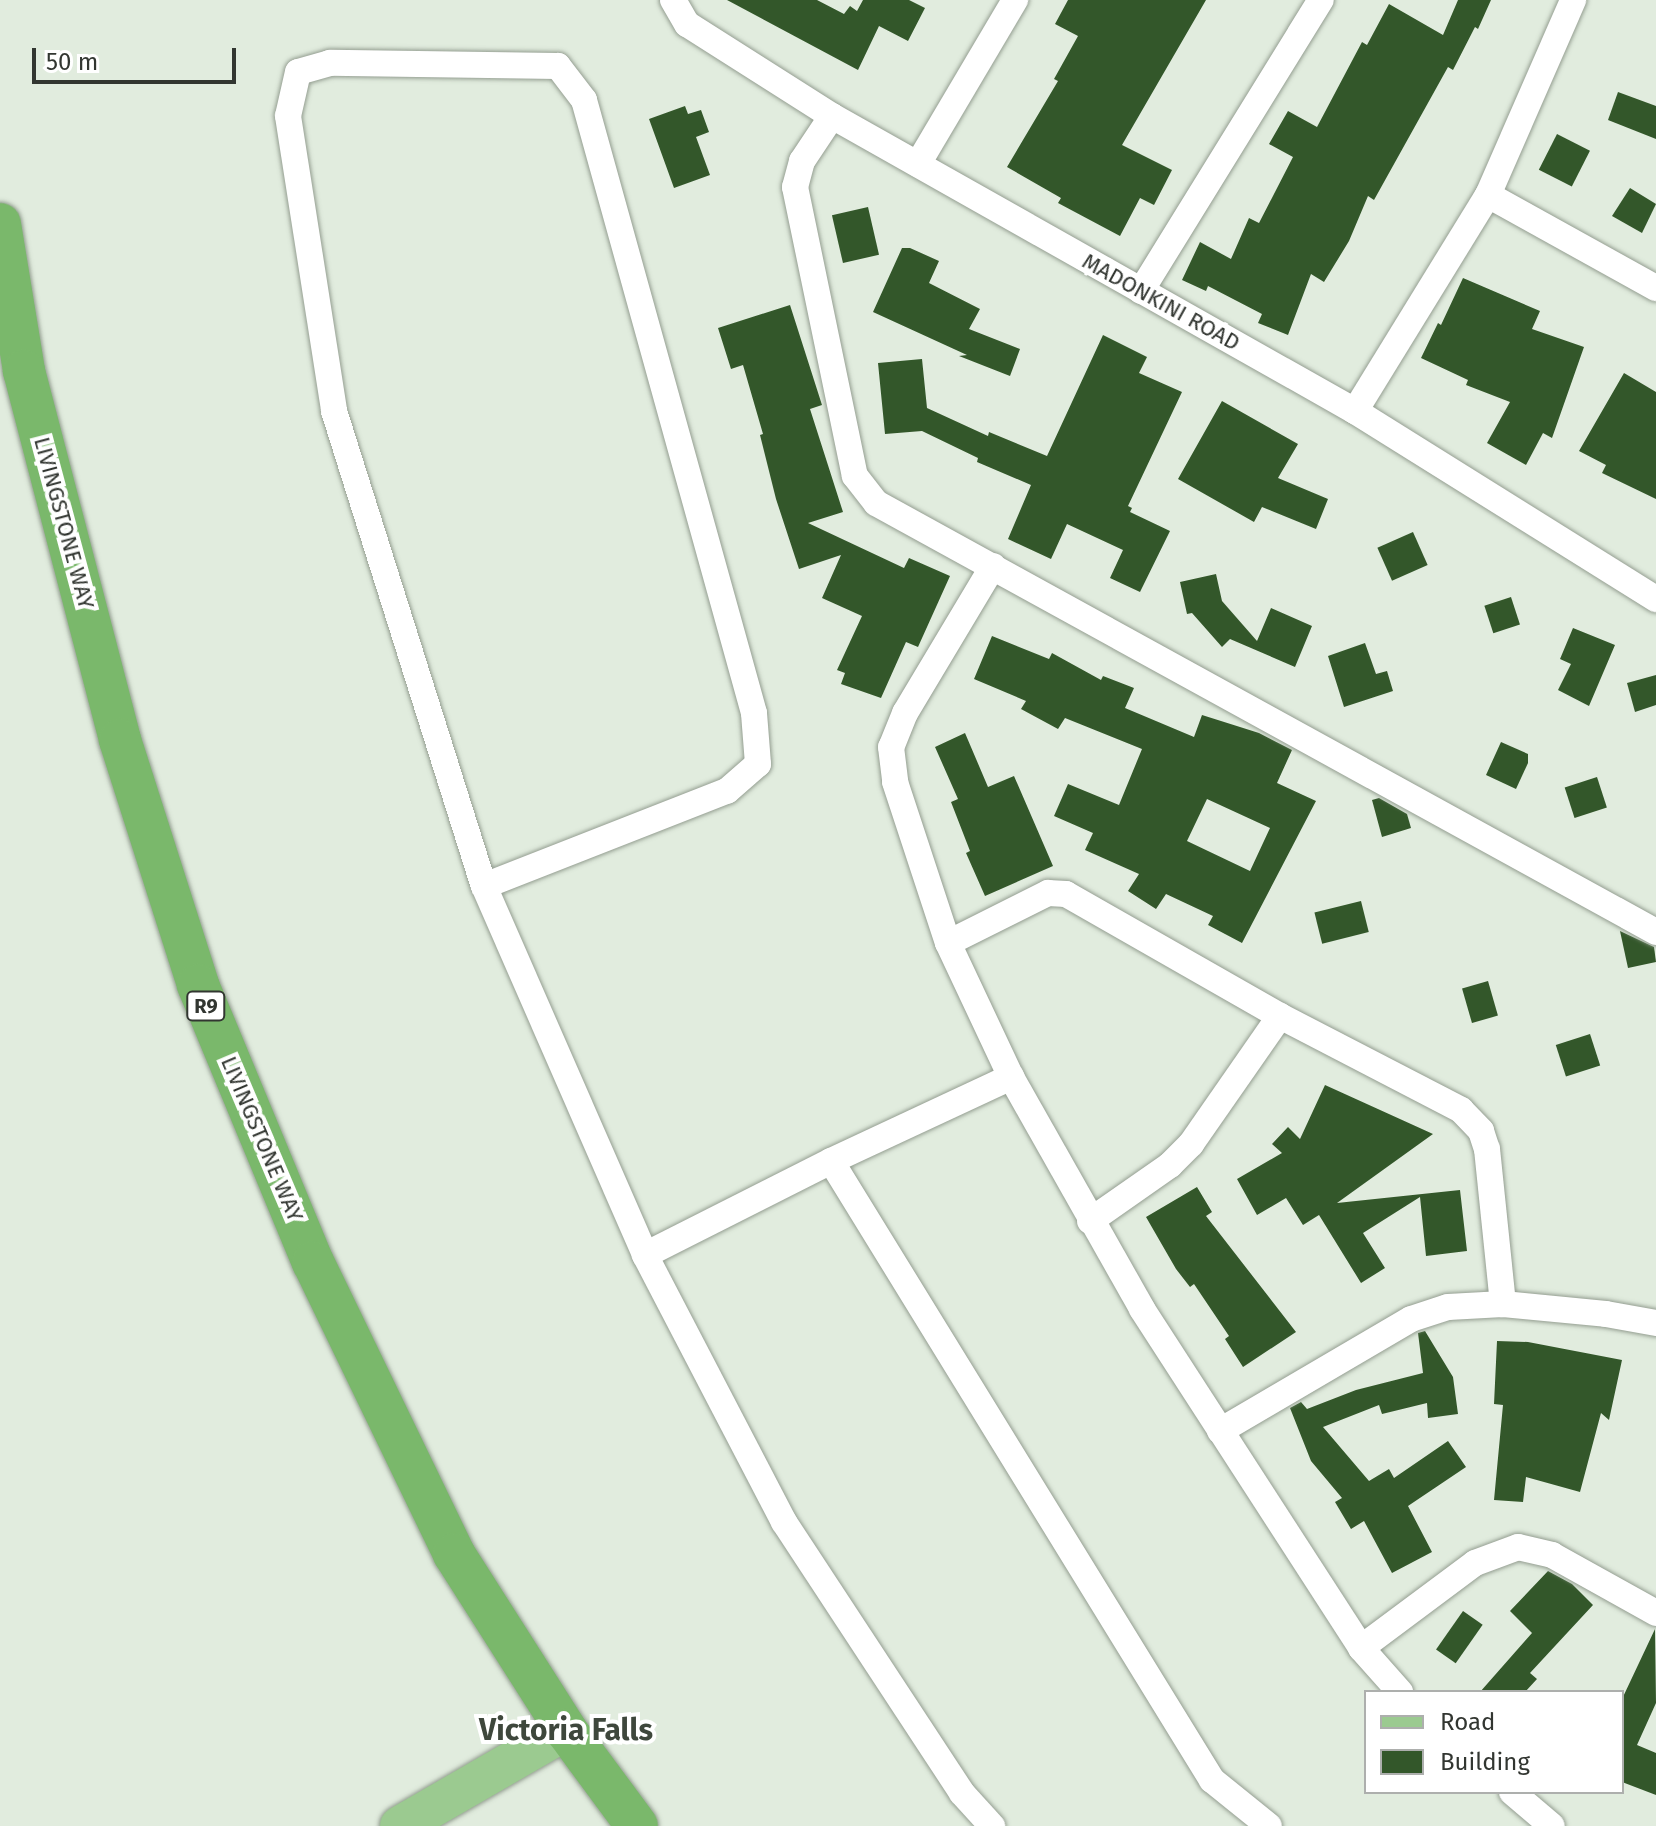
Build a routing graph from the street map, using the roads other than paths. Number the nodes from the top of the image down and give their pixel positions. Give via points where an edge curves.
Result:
1 (673, 0) edge
2 (1015, 0) edge
3 (1321, 0) edge
4 (1567, 4) edge
5 (832, 116) junction
6 (918, 164) junction
7 (1488, 195) junction
8 (0, 224) edge
9 (1656, 288) edge
10 (1141, 291) junction
11 (1355, 411) junction
12 (993, 566) junction
13 (1656, 599) edge
14 (484, 886) junction
15 (1656, 932) edge
16 (948, 943) junction
17 (1280, 1016) junction
18 (1011, 1077) junction
19 (831, 1161) junction
20 (1090, 1221) junction
21 (645, 1255) junction
22 (1503, 1304) junction
23 (1656, 1323) edge
24 (1220, 1431) junction
25 (1656, 1613) edge
26 (1361, 1648) junction
27 (1398, 1690) edge
28 (566, 1730) junction
29 (1514, 1794) edge
30 (400, 1826) edge
31 (637, 1826) edge
32 (992, 1826) edge
33 (1269, 1826) edge
34 (1552, 1826) edge

1 - 5 street, MADONKINI ROAD via 687,24
2 - 6 street
3 - 10 street
4 - 7 street
5 - 6 street, MADONKINI ROAD
5 - 12 street via 802,161 795,187 855,476 876,503
6 - 10 street, MADONKINI ROAD
7 - 9 street
7 - 11 street
8 - 28 highway, LIVINGSTONE WAY / R9 via 24,371 104,678 198,985 313,1262 454,1554
10 - 11 street, MADONKINI ROAD
11 - 13 street, MADONKINI ROAD
12 - 15 street
12 - 16 street via 905,713 891,747 895,782
14 - 14 street via 334,411 288,116 298,72 330,63 558,66 584,100 754,713 758,764 727,791
14 - 21 street
16 - 17 street via 1057,891
16 - 18 street
17 - 20 street via 1191,1144
17 - 22 street via 1451,1104 1481,1131
18 - 19 street
18 - 20 street
19 - 21 street
19 - 33 street via 1212,1780
20 - 24 street
21 - 32 street via 784,1522 962,1793
22 - 23 street
22 - 24 street via 1448,1307 1411,1319
24 - 26 street
25 - 26 street via 1552,1555 1518,1547 1475,1563
26 - 27 street
28 - 30 main road
28 - 31 highway, R9
29 - 34 street

